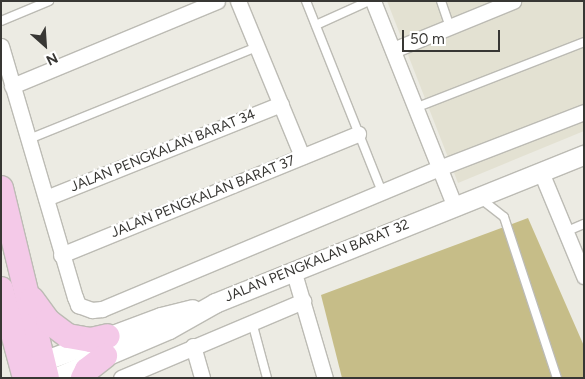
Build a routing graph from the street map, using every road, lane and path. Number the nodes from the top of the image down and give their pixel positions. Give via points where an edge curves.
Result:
1 (49, 1) edge
2 (217, 1) edge
3 (238, 1) edge
4 (306, 1) edge
5 (371, 1) edge
6 (441, 1) edge
7 (513, 1) edge
8 (1, 21) edge
9 (316, 25) junction
10 (450, 27) junction
11 (584, 42) edge
12 (1, 46) edge
13 (257, 47) junction
14 (393, 50) junction
15 (12, 86) junction
16 (280, 104) junction
17 (415, 108) junction
18 (584, 112) edge
19 (358, 134) junction
20 (29, 139) junction
21 (584, 155) edge
22 (302, 156) junction
23 (439, 168) junction
24 (541, 172) junction
25 (1, 188) edge
26 (382, 192) junction
27 (477, 197) junction
28 (46, 198) junction
29 (454, 205) junction
30 (584, 224) edge
31 (565, 232) junction
32 (61, 256) junction
33 (294, 273) junction
34 (584, 276) edge
35 (1, 288) edge
36 (28, 293) junction
37 (302, 301) junction
38 (252, 322) junction
39 (107, 346) junction
40 (193, 346) junction
41 (38, 373) edge
42 (142, 373) edge
43 (83, 378) edge
44 (121, 378) edge
45 (202, 378) edge
46 (267, 378) edge
47 (325, 378) edge
48 (557, 378) edge

1 - 8 lane
2 - 15 street
3 - 13 street, JALAN PENGKALAN BARAT 37
4 - 9 lane
5 - 9 lane
5 - 14 street
6 - 10 lane
7 - 10 street
9 - 19 lane
10 - 14 street
11 - 17 lane
12 - 15 street
13 - 16 street, JALAN PENGKALAN BARAT 37
13 - 20 lane
14 - 17 street
15 - 20 street
16 - 22 street, JALAN PENGKALAN BARAT 37
16 - 28 street, JALAN PENGKALAN BARAT 34
17 - 23 street
18 - 23 street
19 - 22 street
19 - 26 lane
20 - 28 street
21 - 24 street, JALAN PENGKALAN BARAT 32
22 - 32 street, JALAN PENGKALAN BARAT 37
23 - 26 street
23 - 29 street
24 - 27 street, JALAN PENGKALAN BARAT 32
24 - 31 street
25 - 36 main road
26 - 32 street via 102,309 92,310 78,305
27 - 29 street, JALAN PENGKALAN BARAT 32
27 - 48 lane via 504,217
28 - 32 street
29 - 33 street, JALAN PENGKALAN BARAT 32
30 - 31 lane
31 - 34 street
33 - 37 street
33 - 39 street, JALAN PENGKALAN BARAT 32 via 215,303 169,329
35 - 41 main road
36 - 39 main road via 48,321 68,336
36 - 41 main road
37 - 38 street
37 - 47 street
38 - 40 street
38 - 46 lane
39 - 41 street, JALAN PENGKALAN BARAT 32
39 - 43 main road
40 - 42 street
40 - 45 street
42 - 44 street

